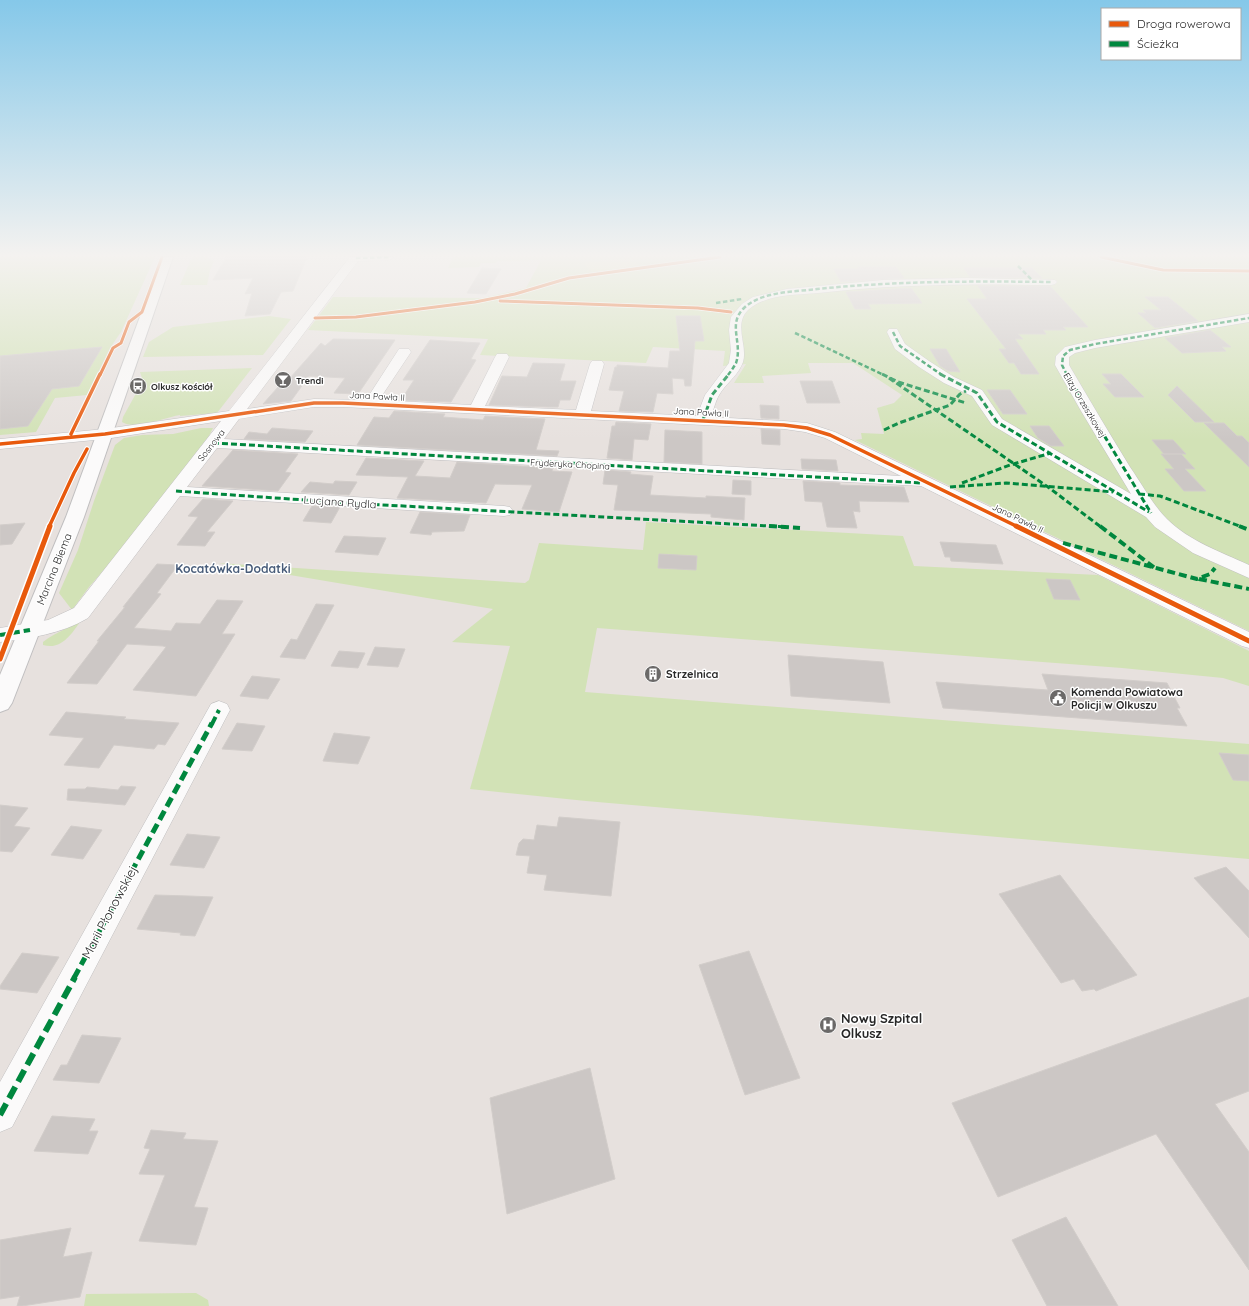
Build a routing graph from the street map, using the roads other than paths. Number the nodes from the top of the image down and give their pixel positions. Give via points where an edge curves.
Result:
1 (146, 318) edge
2 (309, 318) edge
3 (736, 318) edge
4 (1249, 318) edge
5 (893, 332) dead end
6 (404, 352) dead end
7 (502, 357) dead end
8 (597, 364) dead end
9 (370, 404) junction
10 (476, 410) junction
11 (236, 414) junction
12 (582, 414) junction
13 (703, 420) junction
14 (105, 434) junction
15 (213, 443) junction
16 (0, 444) edge
17 (926, 483) junction
18 (176, 491) junction
19 (504, 511) dead end
20 (1151, 513) junction
21 (1249, 572) edge
22 (30, 630) junction
23 (0, 635) edge
24 (1249, 641) edge
25 (0, 703) edge
26 (218, 710) dead end
27 (0, 1115) edge

1 - 14 street, Marcina Biema
2 - 11 street, Sosnowa
3 - 13 street via 736,363 714,391
4 - 20 street, Elizy Orzeszkowej via 1095,344 1070,350 1063,356 1066,374
5 - 20 street, Elizy Orzeszkowej via 900,346 924,364 977,394 997,422
6 - 9 street, Jana Pawła II
7 - 10 street
8 - 12 street
9 - 10 street, Jana Pawła II
9 - 11 street, Jana Pawła II via 314,403
10 - 12 street, Jana Pawła II
11 - 14 street, Jana Pawła II
11 - 15 street, Sosnowa
12 - 13 street, Jana Pawła II
13 - 17 street, Jana Pawła II via 807,428 830,435
14 - 16 street, Jana Pawła II
14 - 22 street, Marcina Biema
15 - 17 street, Fryderyka Chopina
15 - 18 street, Sosnowa
17 - 24 street, Jana Pawła II
18 - 19 street, Lucjana Rydla
18 - 22 street, Sosnowa via 81,613 52,626
20 - 21 street, Elizy Orzeszkowej via 1180,537
22 - 23 street
22 - 25 street, Marcina Biema
26 - 27 street, Marii Płonowskiej

